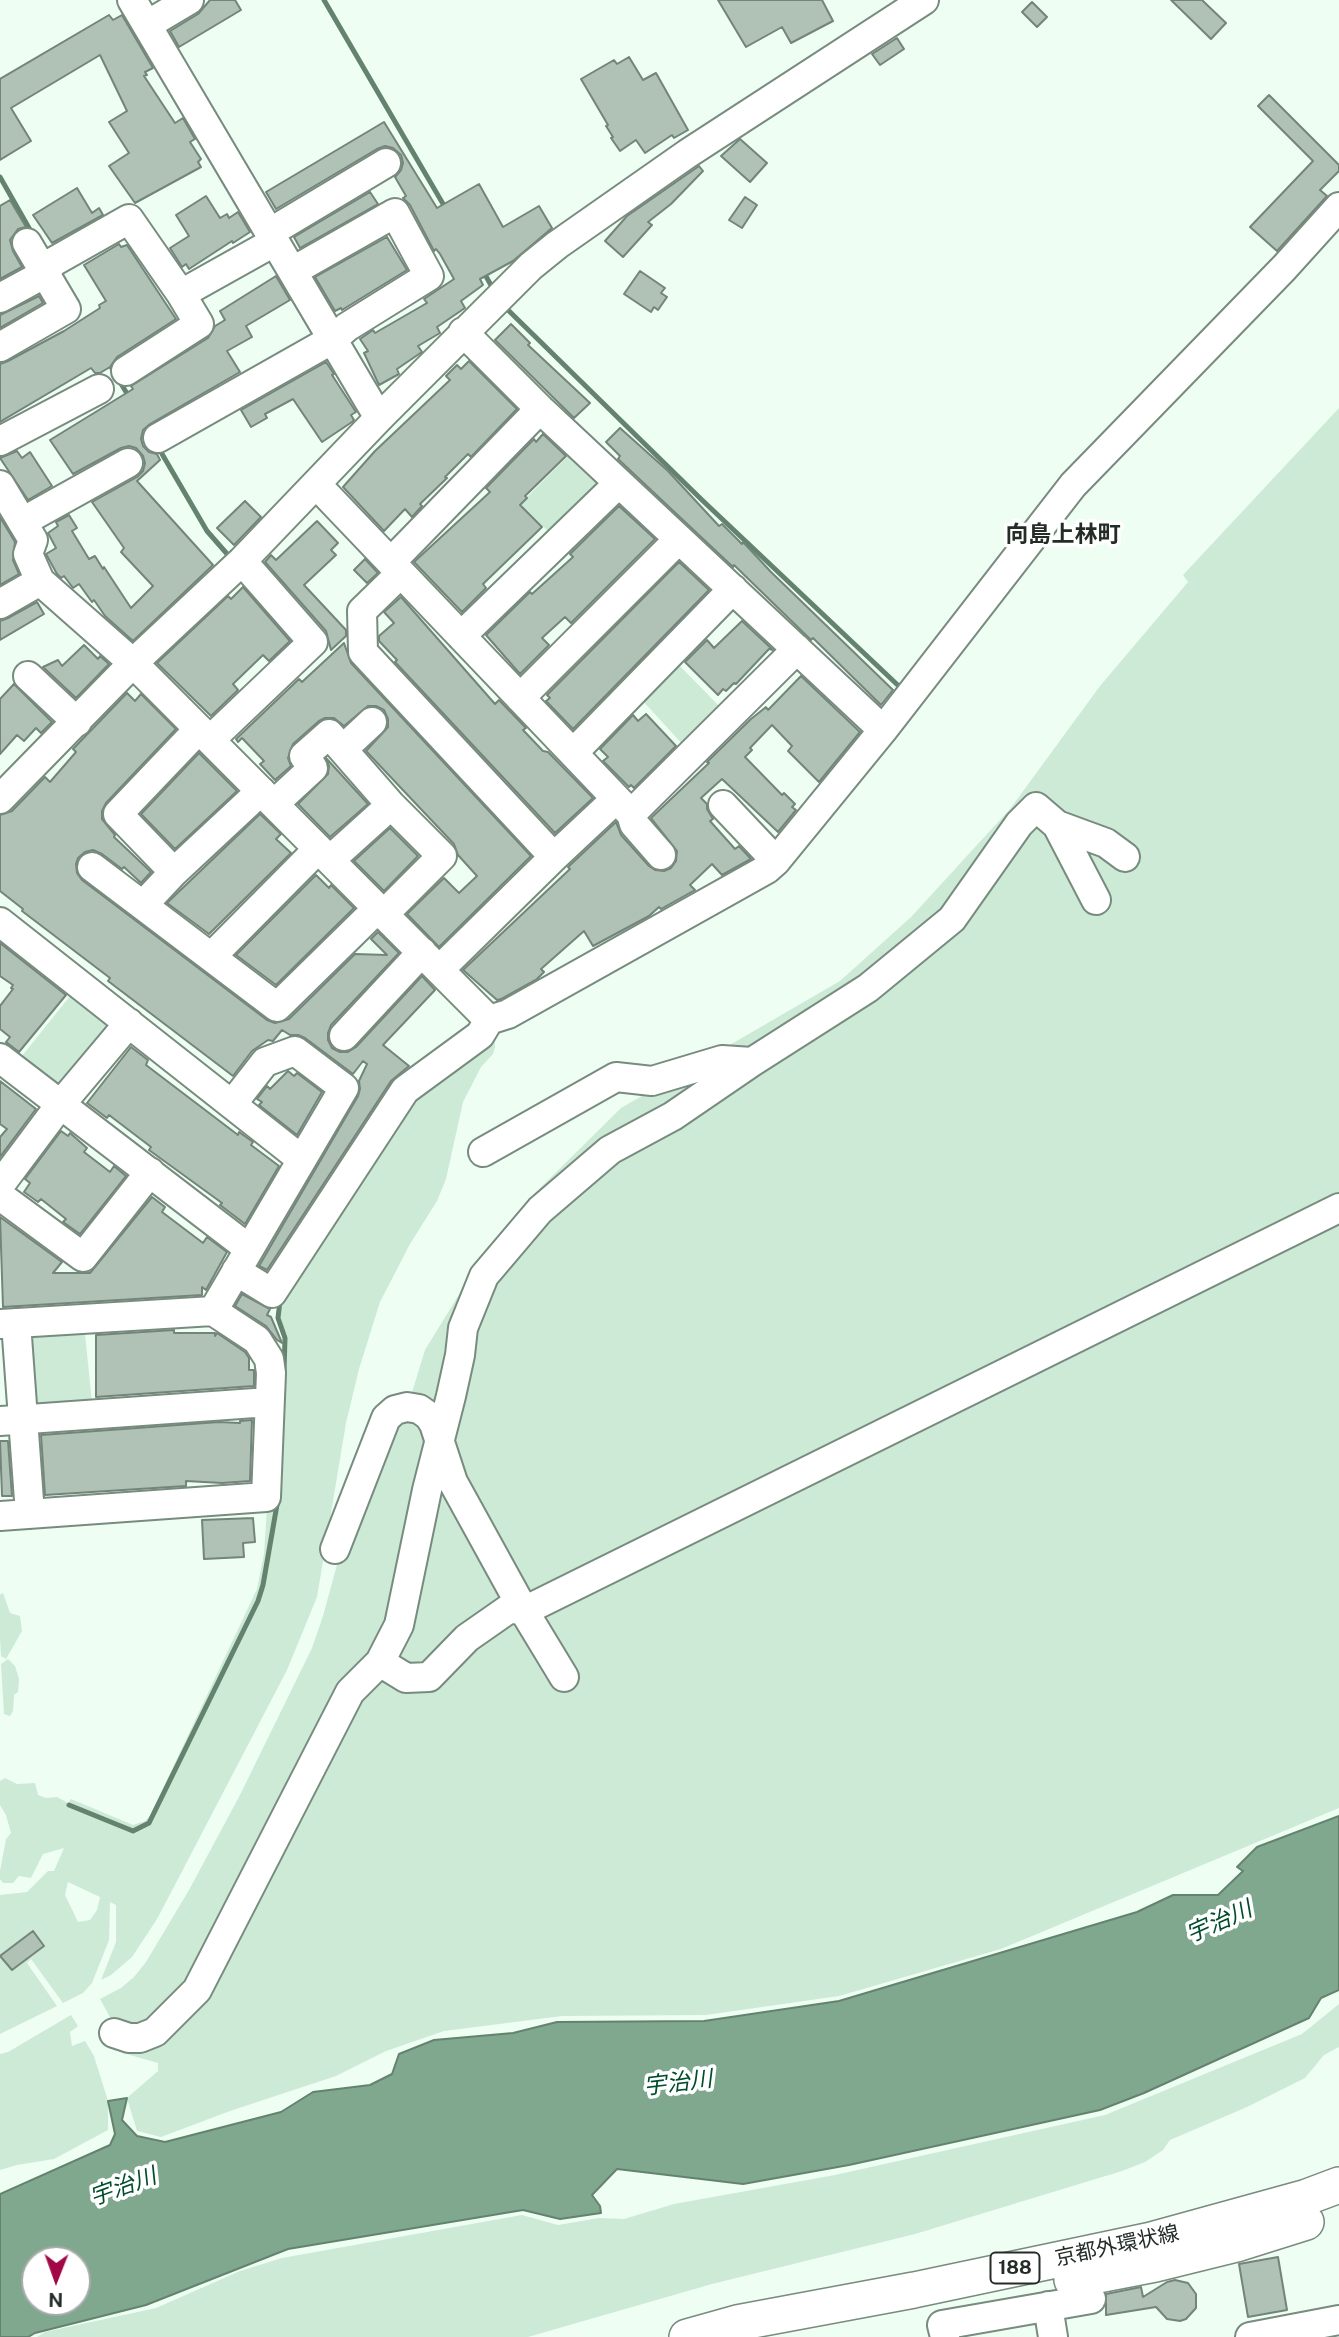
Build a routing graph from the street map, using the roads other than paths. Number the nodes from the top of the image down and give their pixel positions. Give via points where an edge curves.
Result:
1 (132, 0) edge
2 (189, 0) edge
3 (906, 5) edge
4 (147, 25) junction
5 (386, 163) dead end
6 (1339, 207) edge
7 (271, 237) junction
8 (27, 243) dead end
9 (293, 271) junction
10 (44, 274) junction
11 (181, 294) junction
12 (0, 298) edge
13 (463, 332) junction
14 (333, 340) junction
15 (0, 347) edge
16 (126, 372) dead end
17 (99, 389) dead end
18 (540, 409) junction
19 (379, 418) junction
20 (158, 438) dead end
21 (0, 441) edge
22 (128, 463) dead end
23 (620, 483) junction
24 (316, 484) junction
25 (0, 485) edge
26 (22, 522) junction
27 (679, 539) junction
28 (242, 561) junction
29 (396, 568) junction
30 (40, 581) junction
31 (733, 589) junction
32 (0, 604) edge
33 (461, 636) junction
34 (797, 649) junction
35 (134, 663) junction
36 (28, 676) dead end
37 (520, 698) junction
38 (77, 722) junction
39 (372, 722) dead end
40 (883, 730) junction
41 (204, 734) junction
42 (343, 749) junction
43 (573, 753) junction
44 (267, 797) junction
45 (0, 799) edge
46 (391, 804) junction
47 (723, 805) dead end
48 (624, 807) junction
49 (1058, 825) junction
50 (324, 854) junction
51 (661, 855) dead end
52 (554, 857) junction
53 (1125, 857) dead end
54 (776, 861) junction
55 (92, 867) dead end
56 (174, 872) junction
57 (1096, 900) dead end
58 (143, 905) junction
59 (381, 911) junction
60 (0, 922) edge
61 (211, 957) junction
62 (430, 961) junction
63 (489, 1020) junction
64 (129, 1023) junction
65 (344, 1036) dead end
66 (0, 1058) edge
67 (752, 1062) junction
68 (233, 1103) junction
69 (60, 1105) junction
70 (484, 1152) dead end
71 (301, 1159) junction
72 (150, 1172) junction
73 (0, 1185) edge
74 (0, 1196) edge
75 (1339, 1208) edge
76 (242, 1260) junction
77 (213, 1311) junction
78 (8, 1324) edge
79 (269, 1402) junction
80 (11, 1420) edge
81 (440, 1441) junction
82 (30, 1514) junction
83 (0, 1516) edge
84 (335, 1549) dead end
85 (524, 1611) junction
86 (380, 1662) junction
87 (564, 1677) dead end
88 (114, 2033) dead end
89 (1339, 2185) edge
90 (1339, 2209) edge
91 (1091, 2299) dead end
92 (1048, 2306) junction
93 (1339, 2320) edge
94 (687, 2337) edge
95 (781, 2337) edge
96 (945, 2337) edge
97 (1053, 2337) edge
98 (1250, 2337) edge

1 - 4 street
2 - 4 street
3 - 13 street via 557,245
4 - 7 street
5 - 7 street
6 - 40 street via 1073,485
7 - 9 street
7 - 11 street
8 - 10 street
9 - 14 street
9 - 14 street via 395,213 429,276 346,327
10 - 11 street via 53,262 129,219
10 - 12 street
10 - 15 street via 65,309
11 - 16 street via 199,324
13 - 18 street
13 - 19 street
14 - 19 street
14 - 20 street
17 - 21 street
18 - 23 street
18 - 29 street
19 - 24 street
22 - 26 street
23 - 27 street
23 - 33 street
24 - 28 street
24 - 29 street
25 - 26 street
26 - 30 street via 33,540 28,554
27 - 31 street
27 - 37 street
28 - 35 street
28 - 41 street via 313,642
29 - 33 street
29 - 52 street via 362,611 363,652
30 - 32 street
30 - 35 street
31 - 34 street
31 - 43 street
33 - 37 street
34 - 40 street
34 - 48 street
35 - 38 street
35 - 41 street
36 - 38 street
37 - 43 street
38 - 45 street
39 - 42 street
40 - 54 street
41 - 44 street
41 - 56 street via 118,814
42 - 44 street via 329,734 304,757 313,768
42 - 46 street
43 - 48 street
44 - 50 street
44 - 56 street
46 - 50 street
46 - 59 street via 442,856
47 - 54 street
48 - 51 street
48 - 52 street
49 - 53 street via 1105,843
49 - 57 street
49 - 67 street via 1036,807 952,919 868,988
50 - 59 street
50 - 61 street
52 - 62 street
54 - 63 street via 508,1014
55 - 58 street
56 - 58 street
58 - 61 street
59 - 61 street via 277,1007
59 - 62 street
60 - 64 street
62 - 63 street
62 - 65 street
63 - 76 street via 480,1035 405,1090 272,1293
64 - 68 street
64 - 69 street
66 - 69 street
67 - 70 street via 722,1060 653,1081 616,1077
67 - 81 street via 673,1116 610,1150 540,1210 484,1276 463,1328
68 - 71 street
68 - 71 street via 265,1062 295,1051 344,1088
69 - 72 street
69 - 73 street
71 - 76 street
72 - 74 street via 83,1257
72 - 76 street
75 - 85 street
76 - 77 street
77 - 78 street
77 - 79 street via 257,1340 263,1349 271,1373
78 - 80 street
79 - 80 street
79 - 82 street via 266,1497
80 - 82 street
81 - 84 street via 429,1416 419,1409 395,1410 386,1419
81 - 85 street via 453,1482
81 - 86 street via 399,1625
82 - 83 street
85 - 86 street via 510,1608 467,1638 429,1677 405,1678
85 - 87 street
86 - 88 street via 350,1692 197,1990 155,2032 140,2038
89 - 94 main road, 京都外環状線 / 188 via 1151,2240
90 - 95 main road, 京都外環状線 / 188 via 1236,2244 1155,2264
91 - 92 street
92 - 96 street via 942,2325
92 - 97 street
93 - 98 street

